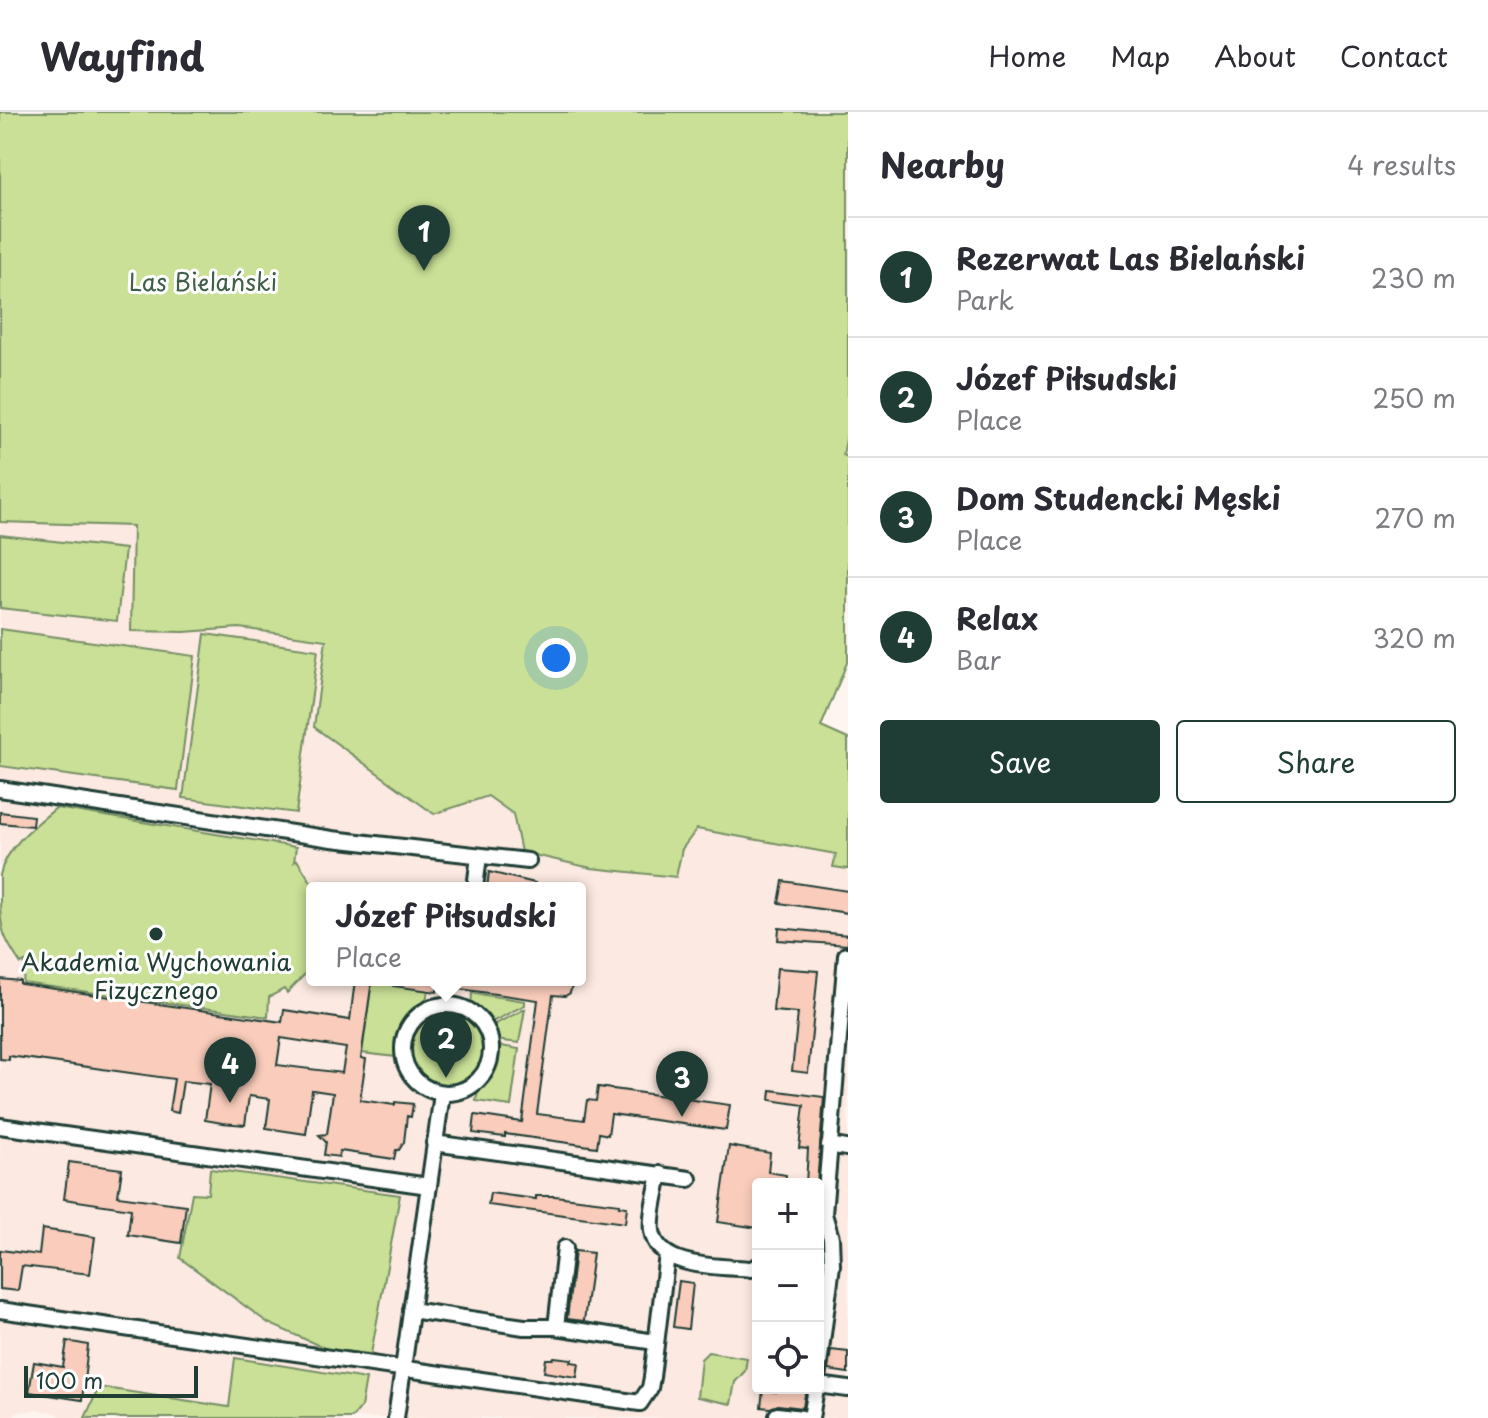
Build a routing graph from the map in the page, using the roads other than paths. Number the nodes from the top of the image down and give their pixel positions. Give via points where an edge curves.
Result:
1 (0, 789) edge
2 (479, 856) junction
3 (528, 861) dead end
4 (476, 882) edge
5 (846, 955) dead end
6 (457, 990) dead end
7 (453, 1005) junction
8 (442, 1094) junction
9 (0, 1126) edge
10 (434, 1143) junction
11 (829, 1145) junction
12 (846, 1148) dead end
13 (660, 1174) junction
14 (689, 1179) dead end
15 (429, 1186) junction
16 (824, 1187) edge
17 (824, 1220) edge
18 (565, 1248) dead end
19 (667, 1254) junction
20 (752, 1269) edge
21 (0, 1310) edge
22 (411, 1310) junction
23 (556, 1327) junction
24 (824, 1327) edge
25 (655, 1342) junction
26 (407, 1370) junction
27 (824, 1387) edge
28 (848, 1389) edge
29 (816, 1394) edge
30 (777, 1415) dead end
31 (396, 1418) edge
32 (802, 1418) edge
33 (811, 1418) edge

1 - 2 street
2 - 3 street
2 - 4 street
5 - 11 street
6 - 7 street
7 - 8 street via 479,1018 487,1029 491,1056 487,1069 468,1089
7 - 8 street via 439,1005 412,1021 402,1051 414,1080
8 - 10 street
9 - 15 street
10 - 13 street
10 - 15 street
11 - 12 street
11 - 16 street
13 - 14 street
13 - 19 street via 651,1229
15 - 22 street
17 - 24 street via 832,1265
18 - 23 street
19 - 20 street via 685,1263
19 - 25 street
21 - 26 street
22 - 23 street
22 - 26 street
23 - 25 street
25 - 26 street via 650,1388 640,1403
26 - 31 street
27 - 28 street
29 - 33 street
30 - 32 street

